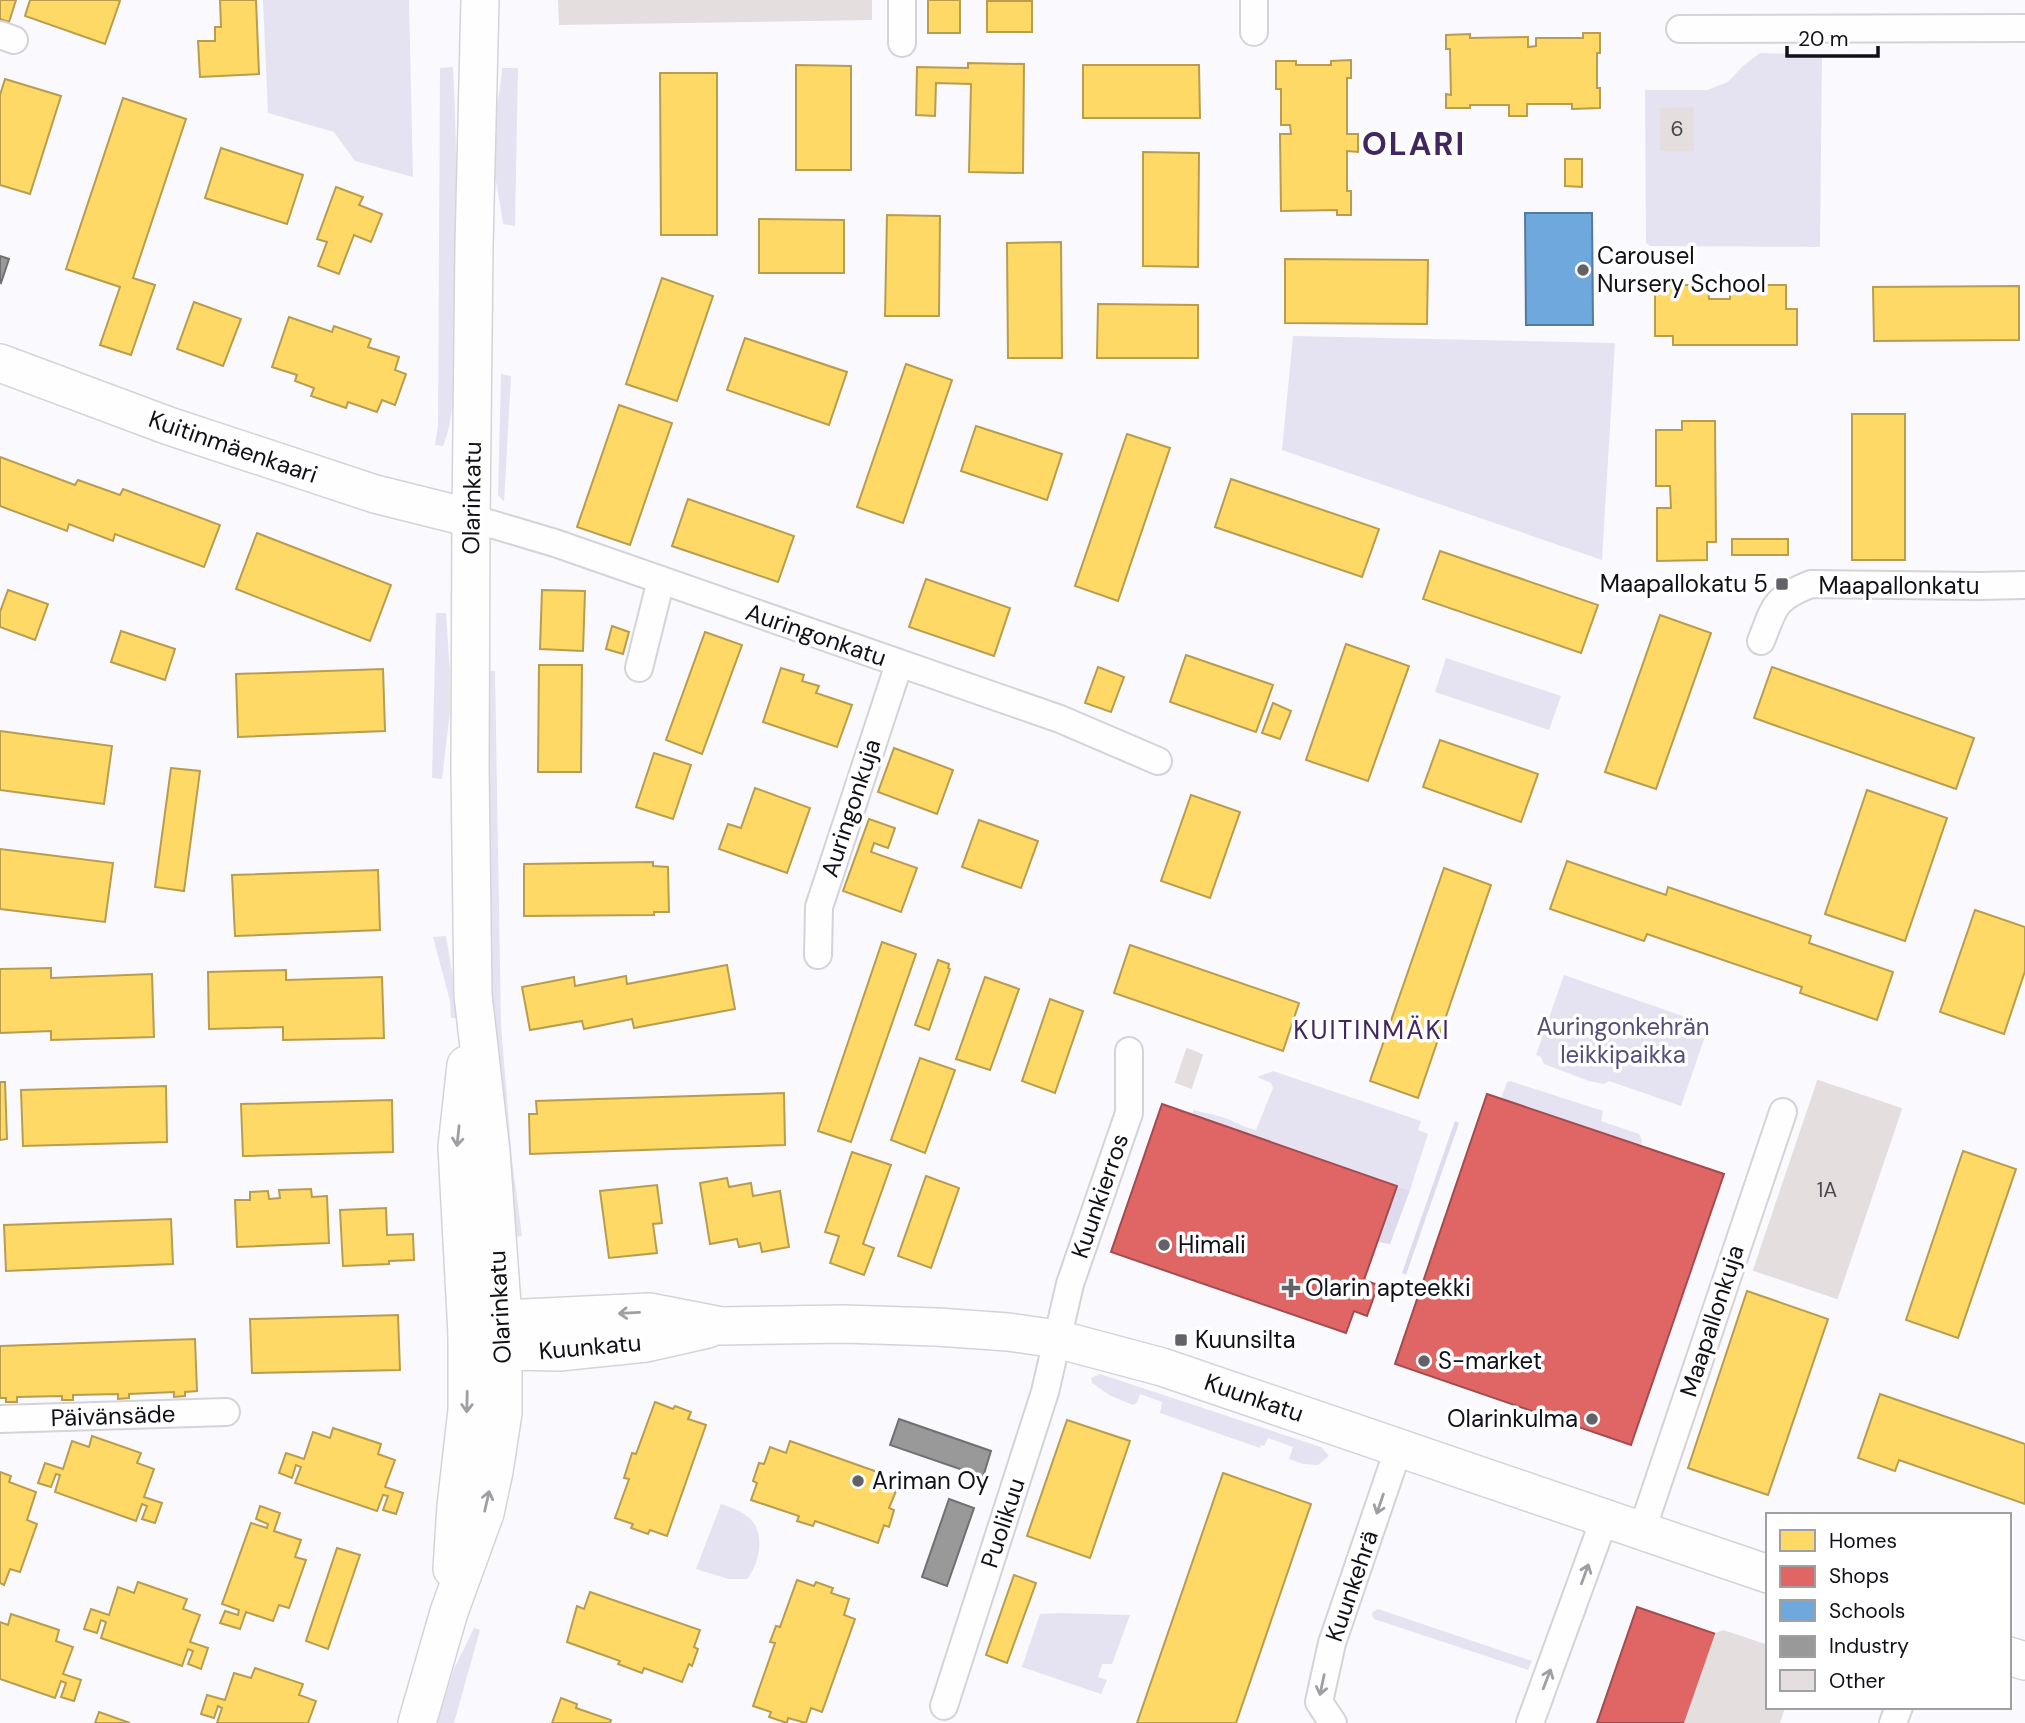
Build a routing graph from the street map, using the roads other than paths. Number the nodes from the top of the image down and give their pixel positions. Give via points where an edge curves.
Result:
1 (480, 0) edge
2 (902, 0) edge
3 (1254, 0) edge
4 (2025, 28) edge
5 (1680, 29) dead end
6 (1254, 32) dead end
7 (902, 43) dead end
8 (0, 363) edge
9 (471, 518) junction
10 (660, 580) junction
11 (2025, 585) edge
12 (1761, 641) dead end
13 (899, 664) junction
14 (639, 668) dead end
15 (1158, 761) dead end
16 (818, 955) dead end
17 (473, 995) junction
18 (1129, 1051) dead end
19 (1783, 1112) dead end
20 (467, 1334) junction
21 (504, 1335) junction
22 (1057, 1339) junction
23 (226, 1412) dead end
24 (0, 1419) edge
25 (1399, 1447) junction
26 (1605, 1517) junction
27 (1642, 1530) junction
28 (1766, 1573) edge
29 (449, 1612) junction
30 (944, 1706) dead end
31 (417, 1723) edge
32 (1333, 1723) edge
33 (1530, 1723) edge

1 - 9 main road, Olarinkatu
2 - 7 street
3 - 6 street
4 - 5 street
8 - 9 main road, Kuitinmäenkaari via 169,426 363,490
9 - 10 street, Auringonkatu
9 - 17 main road, Olarinkatu
10 - 13 street, Auringonkatu
10 - 14 street
11 - 12 street, Maapallonkatu via 1811,584 1790,592 1775,605
13 - 15 street, Auringonkatu via 1060,719
13 - 16 street, Auringonkuja via 819,907
17 -> 20 main road, Olarinkatu via 457,1147
17 - 21 main road, Olarinkatu via 491,1152
18 - 22 street, Kuunkierros via 1129,1113 1070,1284
19 - 27 street, Maapallonkuja
20 - 21 main road, Kuunkatu
20 -> 29 main road, Olarinkatu via 467,1410
21 - 22 main road, Kuunkatu via 649,1312 720,1326 924,1327
29 -> 21 main road, Olarinkatu via 485,1513 494,1471 503,1413
22 - 25 main road, Kuunkatu via 1162,1367
22 - 30 street, Puolikuu via 1045,1392
23 - 24 street, Päivänsäde
25 - 26 main road, Kuunkatu
25 -> 32 street, Kuunkehrä via 1332,1643 1319,1702
26 - 27 main road, Kuunkatu
33 -> 26 street
27 - 28 main road, Kuunkatu
29 - 31 main road, Olarinkatu

